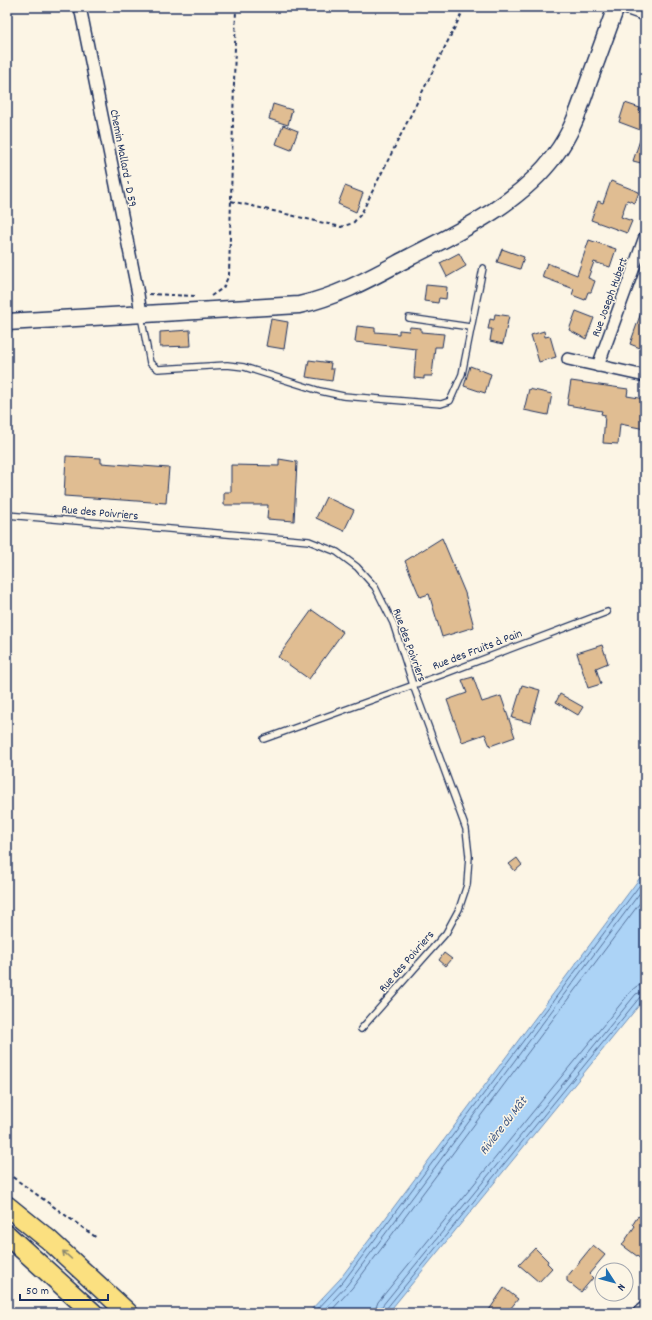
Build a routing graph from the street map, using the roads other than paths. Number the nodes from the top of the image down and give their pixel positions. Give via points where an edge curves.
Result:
1 (80, 7) edge
2 (616, 7) edge
3 (622, 7) edge
4 (645, 15) edge
5 (645, 237) edge
6 (484, 268) dead end
7 (141, 314) junction
8 (409, 318) dead end
9 (7, 322) edge
10 (470, 327) junction
11 (568, 359) dead end
12 (598, 366) junction
13 (645, 376) edge
14 (7, 515) edge
15 (607, 612) dead end
16 (413, 685) junction
17 (264, 739) dead end
18 (361, 1029) dead end
19 (7, 1206) edge
20 (7, 1235) edge
21 (89, 1308) edge
22 (645, 1309) edge
23 (128, 1313) edge
24 (640, 1313) edge

1 - 7 street, Chemin Mallard - D 59
2 - 7 main road via 573,125 555,155 529,184 501,206 469,226 324,300 299,305
3 - 4 street
5 - 12 street, Rue Joseph Hubert
6 - 10 lane
7 - 9 main road
7 - 10 lane via 150,362 158,369 244,366 343,396 442,404 450,401 462,374
8 - 10 lane
11 - 12 street
12 - 13 street
14 - 16 lane, Rue des Poivriers via 309,541 337,552 357,567 375,587 393,623
15 - 16 lane, Rue des Fruits à Pain
16 - 17 lane, Rue des Fruits à Pain
16 - 18 lane, Rue des Poivriers via 466,829 469,856 467,885 459,910 446,933
23 -> 19 highway via 50,1240
20 - 21 highway
22 - 24 street

